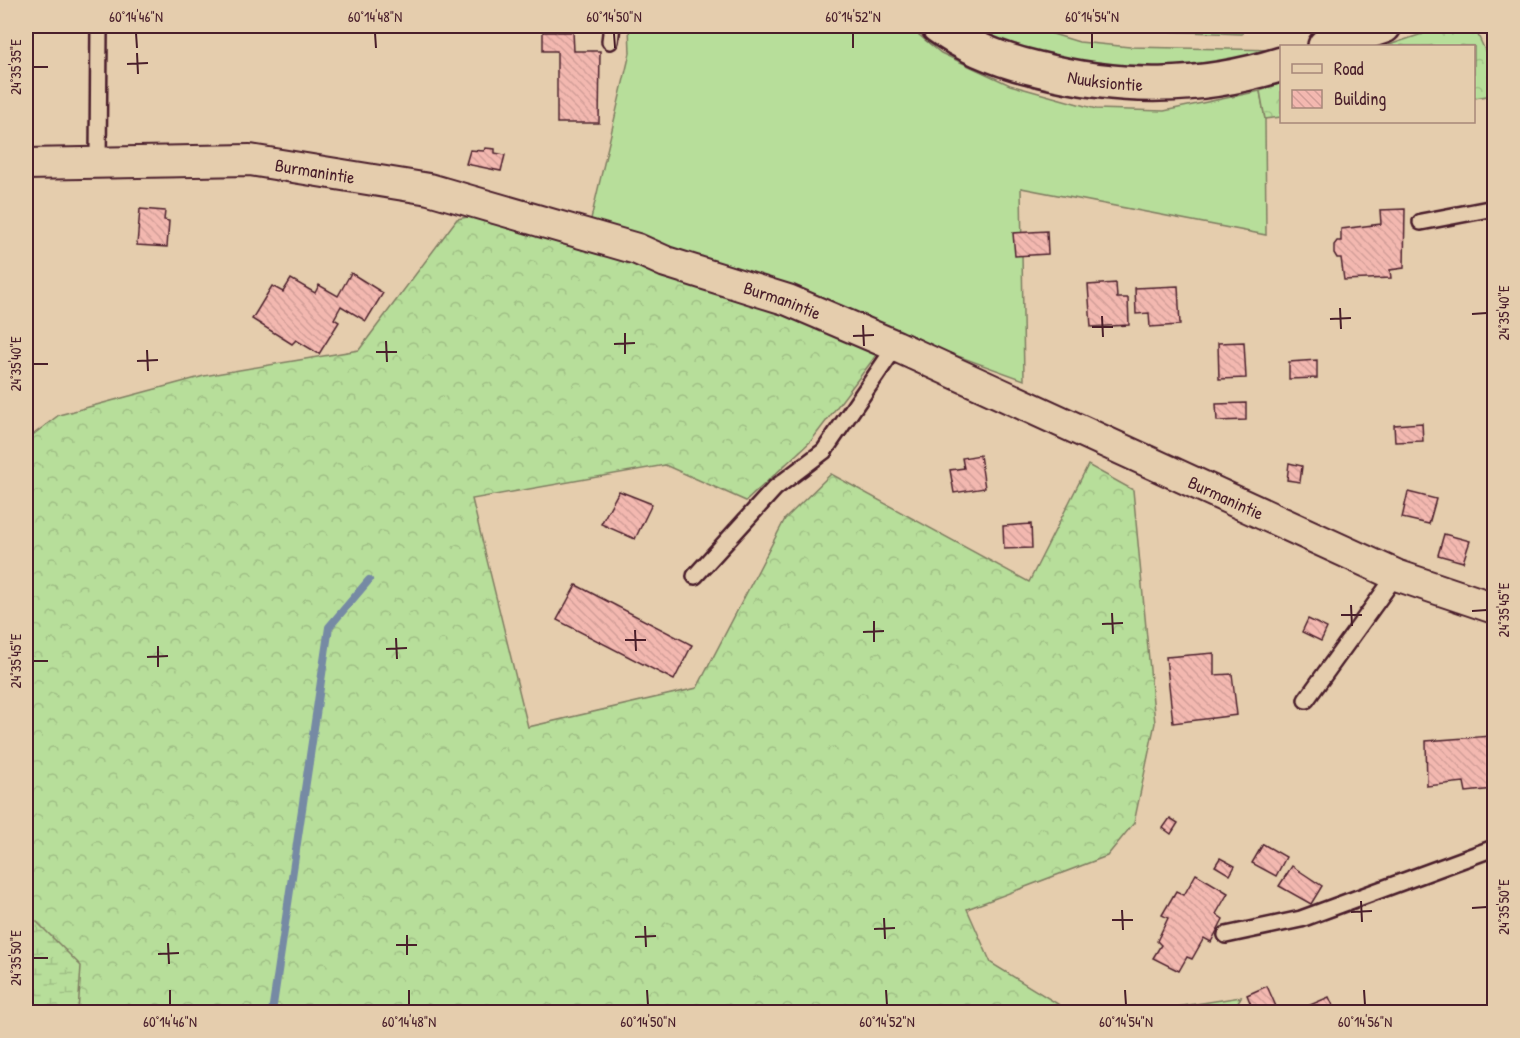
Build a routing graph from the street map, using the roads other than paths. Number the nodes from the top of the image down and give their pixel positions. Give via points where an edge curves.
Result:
1 (99, 26) edge
2 (612, 26) edge
3 (938, 26) edge
4 (1384, 26) edge
5 (610, 41) dead end
6 (1328, 45) edge
7 (1280, 64) edge
8 (98, 163) junction
9 (26, 164) edge
10 (1494, 208) edge
11 (1421, 222) dead end
12 (896, 346) junction
13 (1396, 575) junction
14 (695, 576) dead end
15 (1494, 608) edge
16 (1306, 700) dead end
17 (1494, 848) edge
18 (1226, 935) dead end

1 - 8 lane
2 - 5 lane
3 - 7 street, Nuuksiontie via 993,55 1024,66 1115,84 1204,82
4 - 6 street
8 - 9 street, Burmanintie
8 - 12 street, Burmanintie via 250,160 429,189 637,249 666,262 788,300
10 - 11 lane
12 - 13 street, Burmanintie
12 - 14 lane via 824,451 775,489
13 - 15 street, Burmanintie
13 - 16 lane
17 - 18 lane via 1301,919

